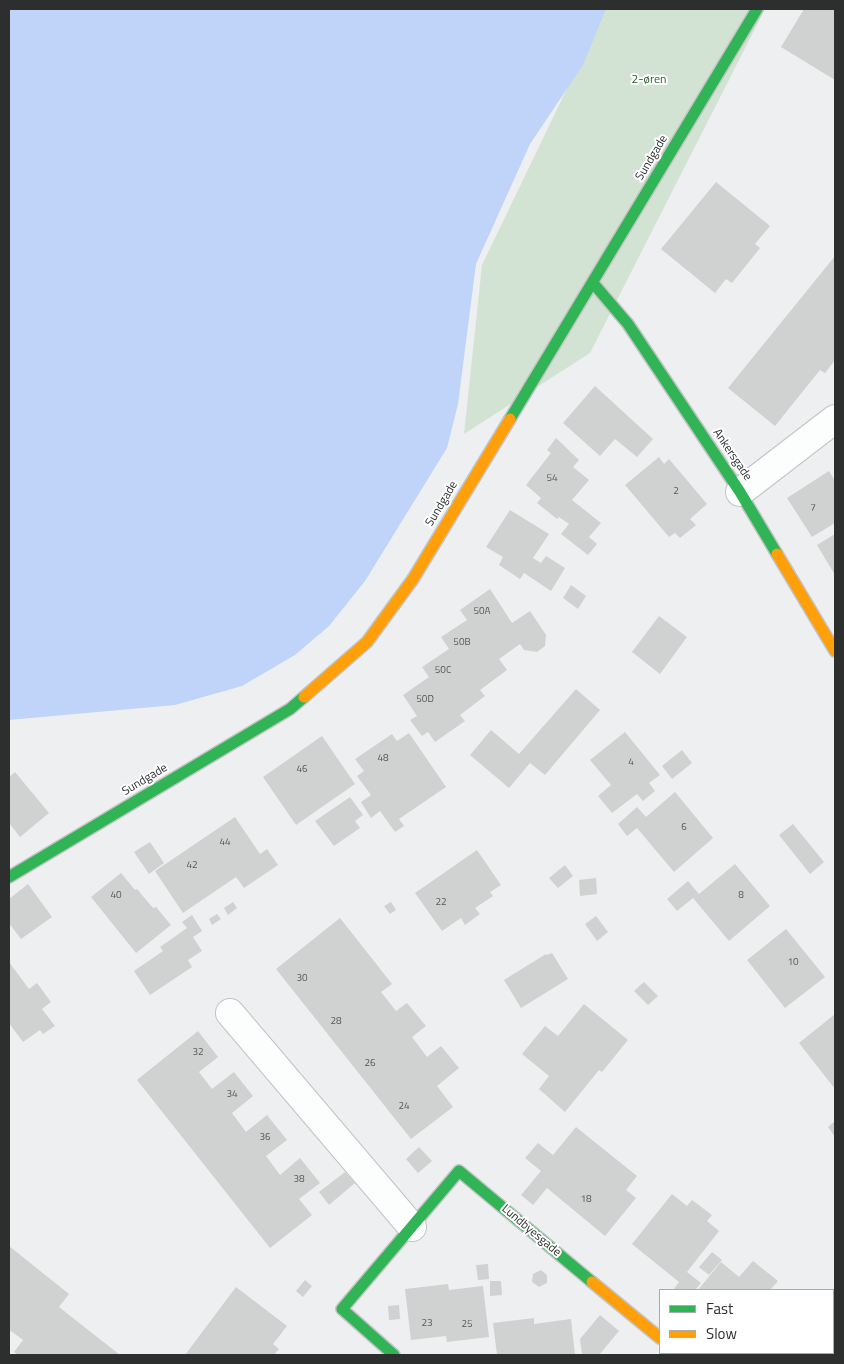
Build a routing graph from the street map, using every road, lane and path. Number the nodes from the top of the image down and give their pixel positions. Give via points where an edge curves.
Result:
1 (757, 9) edge
2 (593, 283) junction
3 (835, 419) edge
4 (740, 492) junction
5 (835, 651) edge
6 (9, 877) edge
7 (230, 1013) dead end
8 (412, 1227) junction
9 (659, 1337) edge
10 (394, 1355) edge

1 - 2 street, Sundgade
2 - 4 street, Ankersgade via 628,324
2 - 6 street, Sundgade via 413,579 367,642 290,709
3 - 4 street
4 - 5 street, Ankersgade
7 - 8 street
8 - 9 street, Lundbyesgade via 459,1171
8 - 10 street, Lundbyesgade via 342,1309

